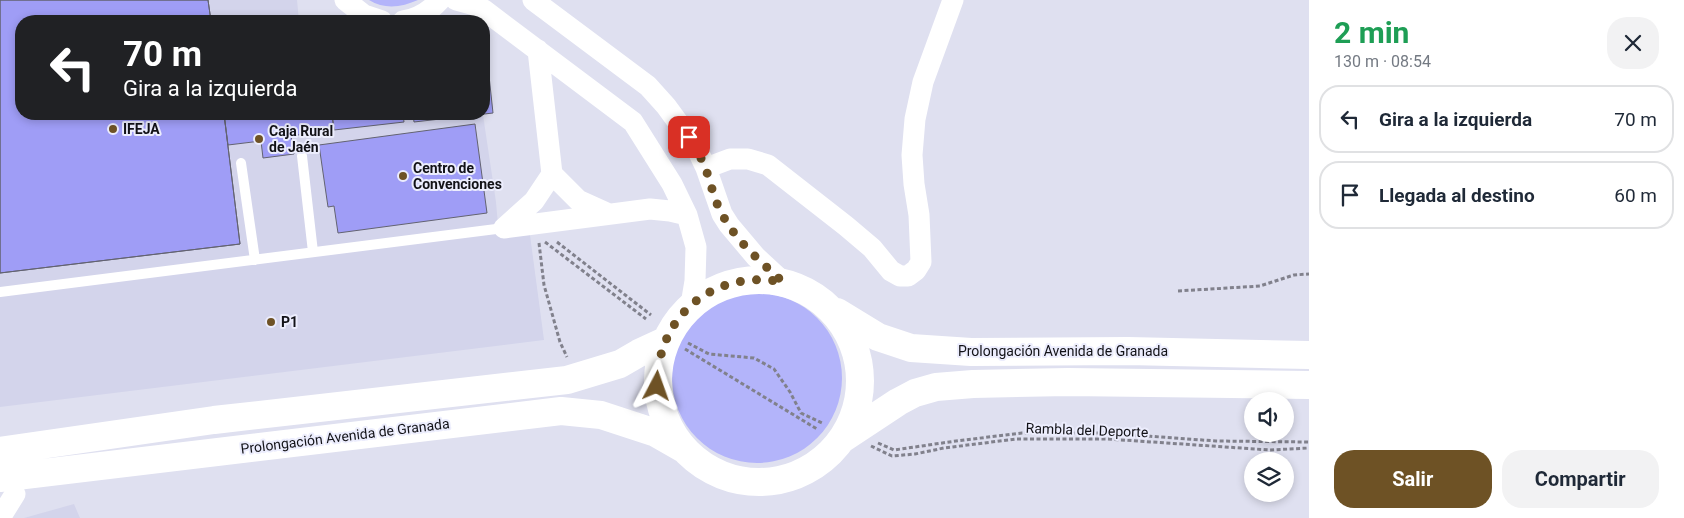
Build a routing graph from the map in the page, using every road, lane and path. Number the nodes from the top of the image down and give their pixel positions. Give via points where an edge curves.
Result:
1 (345, 0) edge
2 (440, 0) edge
3 (456, 0) edge
4 (533, 0) edge
5 (953, 0) edge
6 (364, 15) edge
7 (422, 15) edge
8 (538, 50) junction
9 (302, 156) dead end
10 (242, 163) dead end
11 (706, 168) junction
12 (552, 174) junction
13 (609, 214) junction
14 (687, 215) junction
15 (550, 222) junction
16 (504, 228) junction
17 (314, 252) junction
18 (255, 260) junction
19 (1309, 274) edge
20 (783, 282) junction
21 (1178, 291) dead end
22 (0, 292) edge
23 (691, 305) junction
24 (827, 306) junction
25 (651, 315) dead end
26 (646, 319) dead end
27 (677, 343) junction
28 (1309, 355) edge
29 (570, 364) dead end
30 (1309, 385) edge
31 (817, 429) dead end
32 (845, 436) junction
33 (874, 441) dead end
34 (1309, 442) edge
35 (1309, 448) edge
36 (684, 449) junction
37 (0, 451) edge
38 (5, 490) edge
39 (0, 518) edge

1 - 6 street
2 - 7 street
3 - 8 street via 484,10
4 - 11 street via 648,86 682,127
5 - 11 street via 923,82 915,119 912,155 921,262 908,276 891,271 872,248 768,165 730,158
8 - 12 street
8 - 14 street via 633,122 672,184
9 - 17 lane
10 - 18 lane
11 - 20 street via 715,197 729,225
12 - 13 street via 578,200
12 - 16 street via 534,201
13 - 14 street via 650,209
13 - 15 street
14 - 23 street via 696,247
15 - 16 street
15 - 25 path via 556,241
16 - 17 lane
17 - 18 lane
18 - 22 lane
19 - 21 path via 1294,275 1260,286
20 - 23 main road via 758,279 734,282 710,291
20 - 24 main road via 807,291
23 - 27 main road via 676,322
24 - 28 main road, Prolongación Avenida de Granada via 878,337 911,348 971,352
24 - 32 main road via 849,335 860,370 857,406
26 - 29 path via 538,237 544,285 560,342
27 - 31 path
27 - 32 path, Rambla del Deporte via 709,354 754,358 774,369 802,413
27 - 36 main road via 658,363 657,381 663,414
27 - 37 main road via 639,353 620,364 567,380 214,420
30 - 32 main road via 1068,382 936,387 898,402
32 - 35 path, Rambla del Deporte via 892,456 1016,439 1108,439 1270,450
32 - 36 main road via 822,461 809,469 766,482 736,480 721,475
33 - 34 path, Rambla del Deporte via 894,450 1022,433 1104,433
36 - 38 main road, Prolongación Avenida de Granada via 656,433 601,415 561,411 120,463
38 - 39 street

